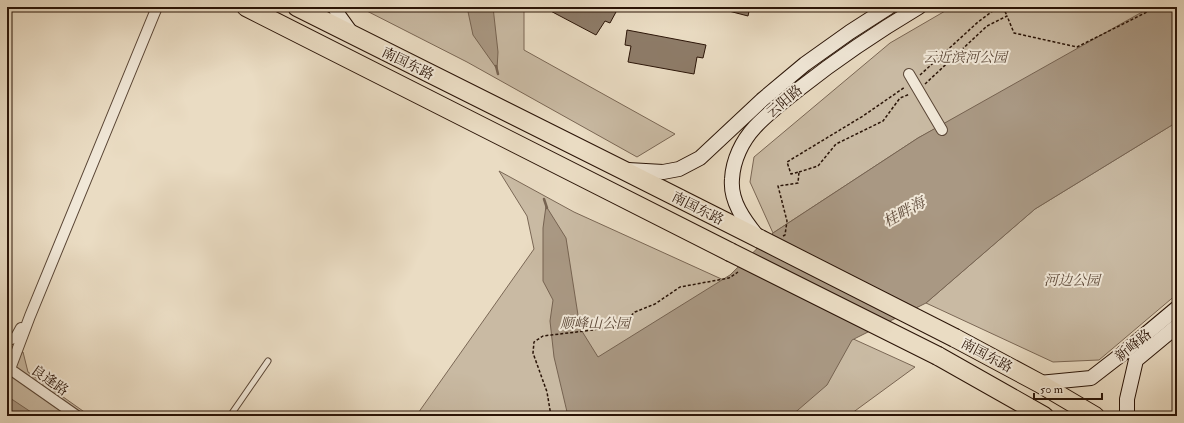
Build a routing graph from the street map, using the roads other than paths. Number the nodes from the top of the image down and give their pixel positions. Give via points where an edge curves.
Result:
1 (157, 7) edge
2 (246, 7) edge
3 (297, 7) edge
4 (335, 7) edge
5 (888, 7) edge
6 (919, 7) edge
7 (353, 36) junction
8 (806, 64) junction
9 (825, 68) junction
10 (914, 82) road end
11 (942, 130) dead end
12 (623, 170) junction
13 (760, 239) junction
14 (1177, 308) edge
15 (30, 316) junction
16 (1177, 326) edge
17 (1141, 338) junction
18 (7, 341) edge
19 (1142, 356) junction
20 (268, 361) dead end
21 (8, 368) edge
22 (1039, 383) junction
23 (77, 416) edge
24 (230, 416) edge
25 (1044, 416) edge
26 (1095, 416) edge
27 (1127, 416) edge

1 - 15 street
2 - 25 highway, 南国东路, bridge via 938,356
3 - 7 highway, 南国东路
4 - 7 main road
5 - 8 main road, 云阳路
6 - 9 main road, 云阳路
7 - 12 highway, 南国东路
8 - 9 main road via 800,74 803,77
8 - 12 main road, 云阳路 via 690,164 663,172
9 - 13 main road, 云阳路 via 766,116 746,138 738,152 731,180 735,200 746,223
10 - 11 street
12 - 13 highway, 南国东路
13 - 22 highway, 南国东路, bridge
14 - 17 main road, 新峰路
15 - 18 street via 16,337
15 - 21 street
16 - 19 main road, 新峰路
17 - 19 main road via 1129,355 1132,359
17 - 22 main road, 新峰路 via 1091,378
19 - 27 main road, 新峰路 via 1136,360 1126,399
20 - 24 lane
21 - 23 street, 良逢路
22 - 26 highway, 南国东路

